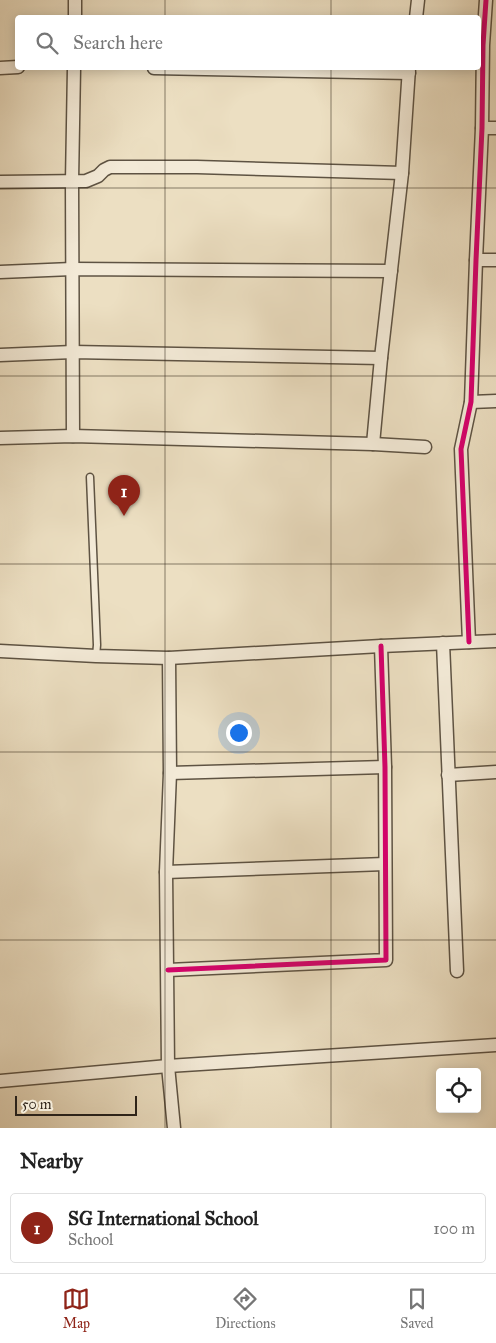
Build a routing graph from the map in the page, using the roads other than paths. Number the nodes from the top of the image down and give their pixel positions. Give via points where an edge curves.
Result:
1 (76, 0) edge
2 (418, 0) edge
3 (486, 0) edge
4 (75, 15) edge
5 (416, 15) edge
6 (0, 68) edge
7 (15, 68) edge
8 (74, 70) edge
9 (409, 70) edge
10 (482, 128) junction
11 (496, 128) edge
12 (402, 173) junction
13 (72, 181) junction
14 (0, 182) edge
15 (476, 260) junction
16 (496, 260) edge
17 (72, 269) junction
18 (391, 271) junction
19 (0, 272) edge
20 (72, 352) junction
21 (0, 355) edge
22 (381, 358) junction
23 (496, 401) edge
24 (471, 402) junction
25 (73, 436) junction
26 (0, 438) edge
27 (374, 444) junction
28 (425, 447) dead end
29 (90, 477) dead end
30 (496, 641) edge
31 (469, 642) junction
32 (443, 643) junction
33 (381, 646) junction
34 (0, 651) edge
35 (96, 656) junction
36 (169, 658) junction
37 (385, 767) junction
38 (496, 772) edge
39 (170, 773) junction
40 (448, 774) junction
41 (385, 864) junction
42 (166, 872) junction
43 (168, 970) junction
44 (457, 971) dead end
45 (496, 1045) edge
46 (168, 1066) junction
47 (0, 1081) edge
48 (174, 1128) edge

1 - 4 street
2 - 5 street
3 - 10 street
6 - 7 street
8 - 13 street
9 - 12 street
10 - 11 street
10 - 15 street
12 - 13 street via 110,167 86,181
12 - 18 street
13 - 14 street
13 - 17 street
15 - 16 street
15 - 24 street
17 - 18 street
17 - 19 street
17 - 20 street
18 - 22 street
20 - 21 street
20 - 22 street
20 - 25 street
22 - 27 street
23 - 24 street
24 - 31 street via 461,449
25 - 26 street
25 - 27 street
27 - 28 street
29 - 35 lane
30 - 31 street
31 - 32 street
32 - 33 street
32 - 40 street
33 - 36 street
33 - 37 street
34 - 35 street
35 - 36 street
36 - 39 street
37 - 39 street
37 - 41 street
38 - 40 street
39 - 42 street
40 - 44 street
41 - 42 street
41 - 43 street via 386,960
42 - 43 street
43 - 46 street
45 - 46 street
46 - 47 street
46 - 48 street

